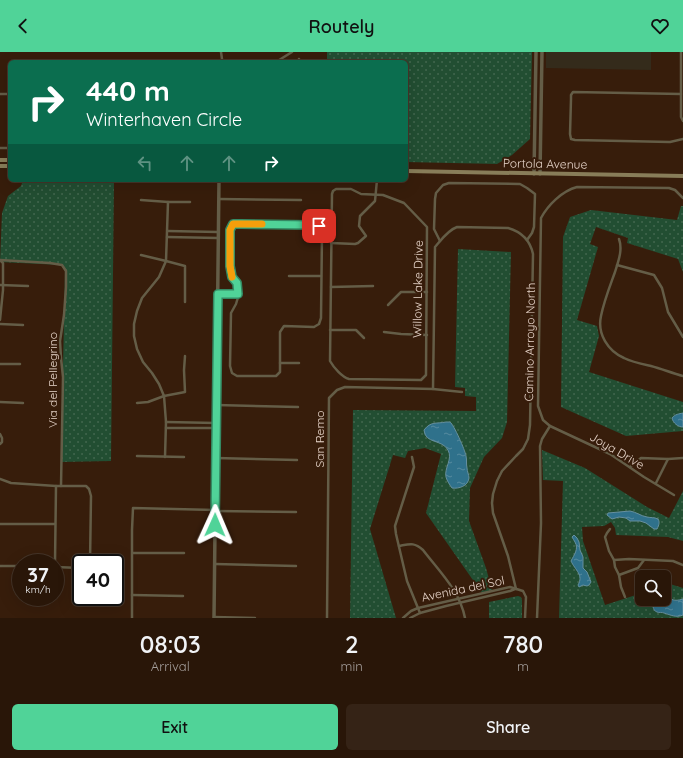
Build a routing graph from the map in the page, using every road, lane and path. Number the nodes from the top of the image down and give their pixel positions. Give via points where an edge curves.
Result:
1 (292, 52) edge
2 (536, 52) edge
3 (542, 52) edge
4 (681, 52) edge
5 (279, 60) edge
6 (542, 65) junction
7 (681, 94) junction
8 (683, 121) edge
9 (683, 140) edge
10 (408, 171) edge
11 (534, 174) junction
12 (540, 174) junction
13 (683, 176) edge
14 (219, 182) edge
15 (377, 182) edge
16 (376, 195) junction
17 (683, 198) edge
18 (218, 199) junction
19 (141, 200) dead end
20 (301, 200) dead end
21 (168, 202) junction
22 (190, 202) dead end
23 (168, 231) junction
24 (185, 231) junction
25 (218, 232) junction
26 (168, 237) junction
27 (185, 238) junction
28 (218, 238) junction
29 (618, 239) dead end
30 (527, 240) junction
31 (440, 241) junction
32 (331, 243) junction
33 (140, 255) dead end
34 (0, 261) edge
35 (166, 261) junction
36 (617, 265) junction
37 (289, 276) dead end
38 (321, 276) junction
39 (1, 286) edge
40 (28, 286) dead end
41 (331, 286) junction
42 (373, 286) dead end
43 (427, 292) junction
44 (218, 294) junction
45 (238, 294) junction
46 (185, 302) dead end
47 (388, 305) dead end
48 (0, 320) edge
49 (0, 324) edge
50 (23, 325) dead end
51 (330, 330) junction
52 (384, 332) dead end
53 (427, 335) junction
54 (683, 337) edge
55 (364, 338) dead end
56 (185, 356) dead end
57 (280, 363) junction
58 (0, 364) edge
59 (20, 364) dead end
60 (299, 364) dead end
61 (683, 376) edge
62 (434, 389) junction
63 (462, 392) dead end
64 (164, 396) junction
65 (0, 402) edge
66 (23, 402) dead end
67 (137, 403) dead end
68 (216, 405) junction
69 (298, 407) dead end
70 (166, 422) junction
71 (183, 422) junction
72 (216, 423) junction
73 (550, 426) junction
74 (166, 428) junction
75 (183, 428) junction
76 (216, 428) junction
77 (0, 434) edge
78 (0, 444) edge
79 (137, 456) dead end
80 (165, 457) junction
81 (184, 457) dead end
82 (412, 457) dead end
83 (216, 458) junction
84 (683, 458) edge
85 (668, 459) junction
86 (297, 460) dead end
87 (630, 467) junction
88 (0, 478) edge
89 (656, 483) junction
90 (56, 486) junction
91 (61, 486) junction
92 (674, 495) dead end
93 (215, 510) junction
94 (296, 512) dead end
95 (0, 524) edge
96 (55, 524) junction
97 (610, 529) dead end
98 (399, 546) junction
99 (132, 553) junction
100 (184, 553) dead end
101 (55, 554) edge
102 (90, 554) edge
103 (614, 560) junction
104 (644, 560) junction
105 (215, 564) junction
106 (683, 564) edge
107 (0, 566) edge
108 (12, 566) edge
109 (296, 566) dead end
110 (619, 575) junction
111 (516, 589) junction
112 (132, 595) junction
113 (184, 596) dead end
114 (625, 597) dead end
115 (459, 598) junction
116 (461, 602) junction
117 (418, 608) junction
118 (420, 613) junction
119 (132, 618) edge
120 (214, 618) edge
121 (255, 618) edge
122 (327, 618) edge
123 (403, 618) edge
124 (410, 618) edge
125 (465, 618) edge
126 (525, 618) edge
127 (537, 618) edge

1 - 5 street
2 - 6 street via 538,63
2 - 11 street
3 - 6 street
4 - 7 street
6 - 12 street
7 - 8 street
7 - 9 street via 573,92 570,130 571,139 670,142
10 - 11 main road, Portola Avenue
11 - 12 main road, Portola Avenue
12 - 13 main road, Portola Avenue
14 - 18 street
15 - 16 street
16 - 32 street via 376,201 360,216 359,226 366,236 355,244
16 - 32 street, Willow Lake Drive via 341,188 333,191
16 - 43 street, Willow Lake Drive via 404,203 427,227
17 - 73 street, Camino Arroyo North via 669,188 577,188 560,196 545,211 541,218 538,406 543,420
18 - 20 street
18 - 25 street
19 - 21 street
21 - 22 street
21 - 23 street
23 - 24 street
23 - 26 street
24 - 25 street
24 - 27 street
25 - 28 street
26 - 27 street
26 - 35 street
27 - 28 street
28 - 44 street
29 - 36 street via 620,248
30 - 31 street via 516,230 508,228 463,227 454,228
30 - 31 street via 534,227 535,194 527,188 520,184 449,183 443,185 436,193 435,199 434,229
30 - 111 street via 533,254 530,425 523,449 502,471 497,481 492,503
31 - 62 street via 435,247
32 - 41 street, Willow Lake Drive
33 - 35 street
34 - 39 street via 3,263
34 - 91 street, Via del Pellegrino via 50,262 62,265 66,272 60,341 64,377
35 - 46 street via 185,266
35 - 64 street via 159,277 142,298 134,324 137,349 143,362 160,384
36 - 54 street via 654,275 662,288 668,312
36 - 61 street via 601,317 602,338 625,359
37 - 38 street
38 - 45 street via 322,234 319,226 233,224 230,230 230,266 232,277 237,283
38 - 57 street via 319,324 314,327 284,326 280,332
39 - 40 street
39 - 48 street
41 - 42 street
41 - 51 street, Willow Lake Drive
43 - 47 street via 401,292
43 - 53 street, Willow Lake Drive
44 - 45 street
44 - 68 street
45 - 57 street via 231,313 232,373 237,376 276,376 280,372
49 - 50 street
51 - 53 street, Willow Lake Drive via 330,361 349,379 422,380 426,375
51 - 55 street via 356,330
52 - 53 street
56 - 64 street via 185,392
57 - 60 street
58 - 59 street
62 - 63 street, San Remo
62 - 122 street, San Remo via 345,387 337,390 329,398
64 - 67 street
64 - 70 street
65 - 66 street
68 - 69 street
68 - 72 street
70 - 71 street
70 - 74 street
71 - 72 street
71 - 75 street
72 - 76 street
73 - 87 street, Joya Drive via 610,454
73 - 127 street via 540,446 541,524
74 - 75 street
74 - 80 street
75 - 76 street
76 - 83 street
77 - 78 street
79 - 80 street
80 - 81 street
82 - 98 street via 414,467 395,526
83 - 86 street
83 - 93 street
84 - 85 street
85 - 87 street via 641,458
85 - 89 street
87 - 89 street, Joya Drive
88 - 90 street via 11,483
89 - 92 street, Joya Drive
90 - 91 street
90 - 96 street
91 - 102 street via 86,486 89,489
93 - 94 street
93 - 99 street via 134,508
93 - 105 street
95 - 96 street
96 - 101 street
97 - 103 street via 605,537
98 - 115 street via 417,545 423,550
98 - 117 street via 407,581
99 - 100 street
99 - 112 street
103 - 104 street
103 - 110 street
104 - 106 street
104 - 110 street via 638,568
105 - 109 street
105 - 120 street
107 - 108 street
110 - 114 street
111 - 115 street, Avenida del Sol via 510,587
111 - 116 street, Avenida del Sol
111 - 126 street via 523,591 526,597
112 - 113 street
112 - 119 street
115 - 116 street
115 - 117 street, Avenida del Sol
116 - 118 street, Avenida del Sol
116 - 125 street
117 - 118 street
117 - 123 street, Avenida del Sol
118 - 124 street, Avenida del Sol
120 - 121 street

